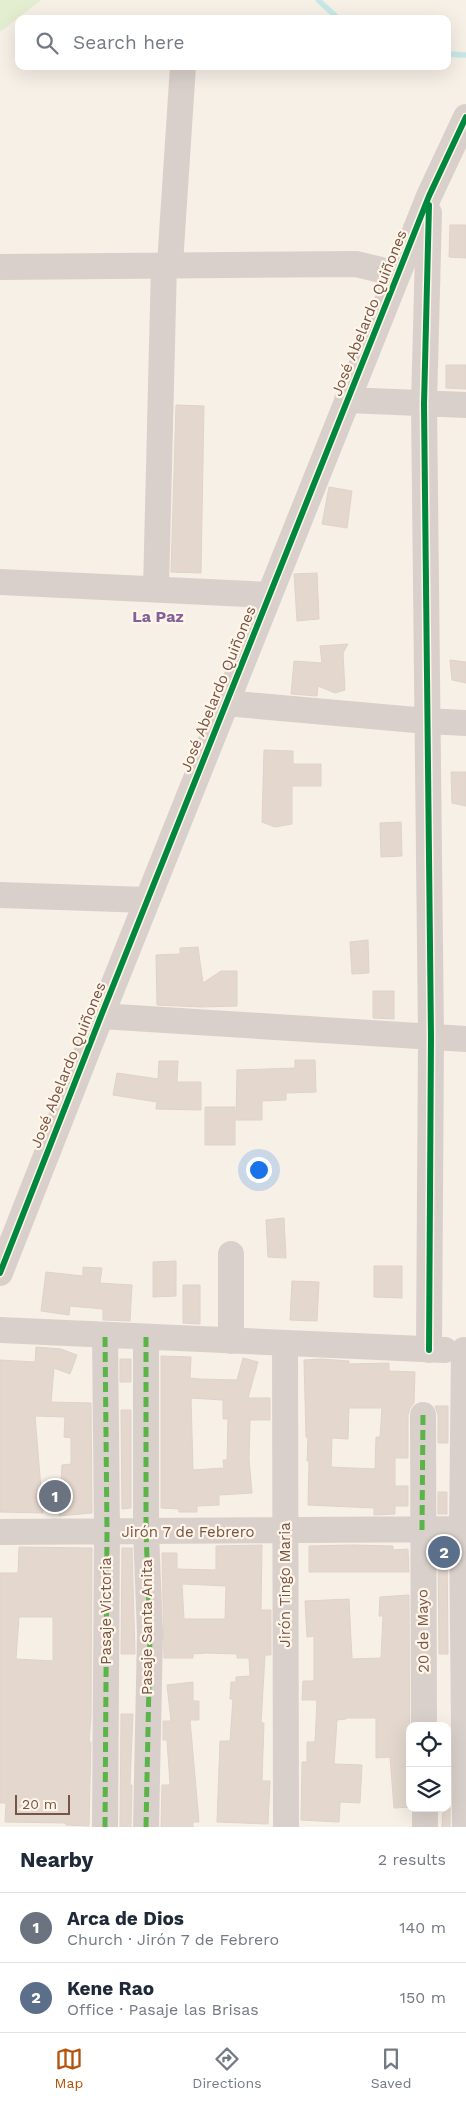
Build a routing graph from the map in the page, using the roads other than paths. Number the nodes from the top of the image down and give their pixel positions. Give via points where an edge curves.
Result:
1 (184, 70) edge
2 (466, 117) edge
3 (429, 196) junction
4 (167, 264) junction
5 (0, 267) edge
6 (398, 274) junction
7 (347, 400) junction
8 (424, 404) junction
9 (466, 405) edge
10 (0, 582) edge
11 (156, 589) junction
12 (269, 595) junction
13 (226, 703) junction
14 (427, 721) junction
15 (466, 722) edge
16 (0, 895) edge
17 (147, 900) junction
18 (100, 1016) junction
19 (431, 1037) junction
20 (466, 1039) edge
21 (9, 1223) edge
22 (231, 1254) dead end
23 (0, 1273) edge
24 (0, 1330) edge
25 (105, 1334) junction
26 (146, 1336) junction
27 (231, 1341) junction
28 (285, 1343) junction
29 (428, 1350) junction
30 (465, 1350) edge
31 (423, 1415) dead end
32 (464, 1529) edge
33 (422, 1530) junction
34 (285, 1531) junction
35 (0, 1532) edge
36 (107, 1532) junction
37 (146, 1532) junction
38 (424, 1722) edge
39 (425, 1812) edge
40 (105, 1827) edge
41 (146, 1827) edge
42 (286, 1827) edge
43 (425, 1827) edge
44 (465, 1827) edge

1 - 4 street
2 - 3 street, José Abelardo Quiñones
3 - 6 street, José Abelardo Quiñones
3 - 8 street
4 - 5 street
4 - 6 street via 356,264
4 - 11 street
6 - 7 street, José Abelardo Quiñones
7 - 8 street
7 - 12 street, José Abelardo Quiñones
8 - 9 street
8 - 14 street
10 - 11 street
11 - 12 street
12 - 13 street, José Abelardo Quiñones
13 - 14 street
13 - 17 street, José Abelardo Quiñones
14 - 15 street
14 - 19 street
16 - 17 street
17 - 18 street, José Abelardo Quiñones
18 - 19 street
18 - 21 street, José Abelardo Quiñones
19 - 20 street
19 - 29 street
21 - 23 street, José Abelardo Quiñones
22 - 27 street
24 - 25 street
25 - 26 street
25 - 36 street, Pasaje Victoria
26 - 27 street
26 - 37 street, Pasaje Santa Anita
27 - 28 street
28 - 29 street
28 - 34 street, Jirón Tingo Maria
29 - 30 street
30 - 32 street
31 - 33 street, 20 de Mayo
32 - 33 street, Jirón 7 de Febrero
32 - 44 street
33 - 34 street, Jirón 7 de Febrero
33 - 38 street, 20 de Mayo
34 - 37 street, Jirón 7 de Febrero
34 - 42 street, Jirón Tingo Maria
35 - 36 street, Jirón 7 de Febrero
36 - 37 street, Jirón 7 de Febrero
36 - 40 street, Pasaje Victoria
37 - 41 street, Pasaje Santa Anita via 150,1634
39 - 43 street

